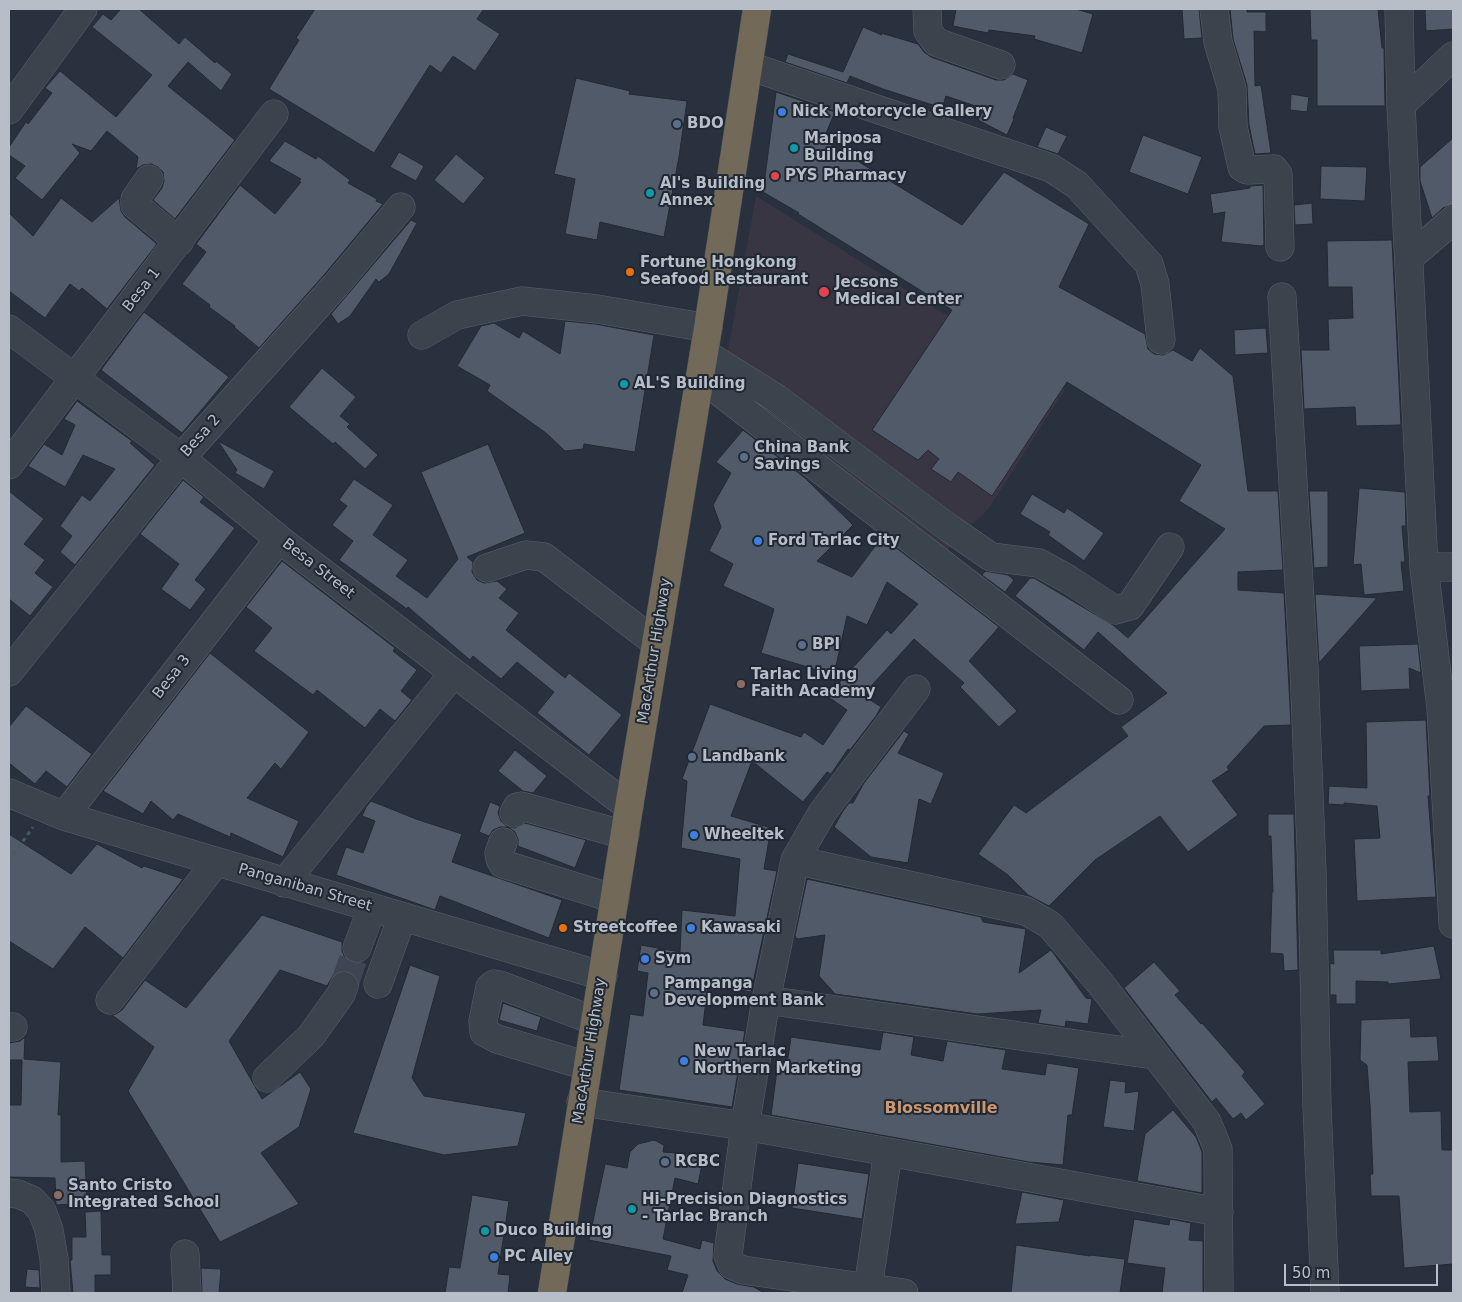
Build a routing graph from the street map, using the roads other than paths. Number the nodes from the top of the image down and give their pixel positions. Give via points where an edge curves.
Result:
1 (83, 9) edge
2 (757, 9) edge
3 (927, 9) edge
4 (1214, 9) edge
5 (1399, 9) edge
6 (1453, 56) edge
7 (1001, 65) dead end
8 (749, 66) junction
9 (1401, 105) junction
10 (9, 110) edge
11 (274, 114) dead end
12 (149, 179) dead end
13 (401, 207) dead end
14 (1453, 220) edge
15 (179, 242) junction
16 (1280, 247) dead end
17 (1409, 258) junction
18 (1282, 297) dead end
19 (9, 329) edge
20 (422, 334) dead end
21 (1161, 340) dead end
22 (704, 353) junction
23 (74, 378) junction
24 (182, 458) junction
25 (9, 466) edge
26 (279, 539) junction
27 (1170, 547) dead end
28 (1453, 566) edge
29 (487, 568) dead end
30 (1424, 568) junction
31 (656, 643) junction
32 (9, 672) edge
33 (453, 674) junction
34 (916, 689) dead end
35 (1120, 700) dead end
36 (1447, 708) edge
37 (9, 793) edge
38 (629, 807) junction
39 (55, 812) junction
40 (514, 813) dead end
41 (624, 835) junction
42 (503, 842) dead end
43 (795, 860) junction
44 (216, 862) junction
45 (284, 883) junction
46 (615, 899) junction
47 (372, 908) junction
48 (402, 917) junction
49 (1453, 924) edge
50 (503, 947) junction
51 (358, 948) tunnel mouth
52 (603, 976) junction
53 (378, 984) dead end
54 (344, 986) tunnel mouth
55 (490, 987) junction
56 (110, 1000) dead end
57 (766, 1000) junction
58 (595, 1021) junction
59 (1154, 1055) junction
60 (587, 1066) junction
61 (267, 1078) dead end
62 (581, 1102) junction
63 (745, 1126) junction
64 (888, 1152) junction
65 (9, 1193) edge
66 (1218, 1212) junction
67 (185, 1254) dead end
68 (855, 1289) edge
69 (56, 1293) edge
70 (187, 1293) edge
71 (552, 1293) edge
72 (904, 1293) edge
73 (1219, 1293) edge
74 (1325, 1293) edge

1 - 10 street
2 - 8 highway, MacArthur Highway
3 - 7 street via 928,31 936,42
4 - 16 street via 1218,42 1232,89 1233,126 1242,167 1247,170 1274,169 1278,174
5 - 9 street
6 - 9 street
8 - 21 street via 1051,168 1077,185 1149,264 1155,284
8 - 22 highway, MacArthur Highway
9 - 17 street
11 - 15 street, Besa 1
12 - 15 street via 135,199 135,205
13 - 24 street, Besa 2
14 - 17 street
15 - 23 street, Besa 1
17 - 30 street
18 - 74 street via 1304,668
19 - 23 street, Besa Street
20 - 22 street via 457,315 522,301 597,309
22 - 27 street via 776,398 991,557 1039,563 1115,610 1130,606
22 - 31 highway, MacArthur Highway
22 - 35 street
23 - 24 street, Besa Street
23 - 25 street, Besa 1
24 - 26 street, Besa Street
24 - 32 street, Besa 2
26 - 33 street, Besa Street
26 - 39 street, Besa 3
28 - 30 street
29 - 31 street via 526,554 544,557
30 - 36 street
31 - 38 highway, MacArthur Highway
33 - 38 street, Besa Street
33 - 45 street
34 - 43 street via 822,813
36 - 49 street
37 - 39 street, Panganiban Street
38 - 41 highway, MacArthur Highway
39 - 44 street, Panganiban Street
40 - 41 street via 517,807 526,808
41 - 46 highway, MacArthur Highway
42 - 46 street via 499,854 503,864
43 - 57 street
43 - 59 street via 1026,911 1050,925 1100,982
44 - 45 street, Panganiban Street
44 - 56 street
45 - 47 street, Panganiban Street
46 - 52 highway, MacArthur Highway
47 - 48 street, Panganiban Street
47 - 51 street
48 - 50 street, Panganiban Street
48 - 53 street
50 - 52 street, Panganiban Street
50 - 55 street
52 - 58 highway, MacArthur Highway
54 - 61 street via 310,1036
55 - 58 street via 500,984
55 - 60 street via 484,1032 511,1044
57 - 59 street
57 - 63 street
58 - 60 highway, MacArthur Highway
59 - 66 street via 1207,1122 1218,1149
60 - 62 highway, MacArthur Highway
62 - 63 street
62 - 71 highway, MacArthur Highway
63 - 64 street
63 - 68 street via 728,1255 732,1265 743,1270
64 - 66 street
64 - 68 street
65 - 69 street via 32,1200 42,1211 54,1259
66 - 73 street
67 - 70 street
68 - 72 street

